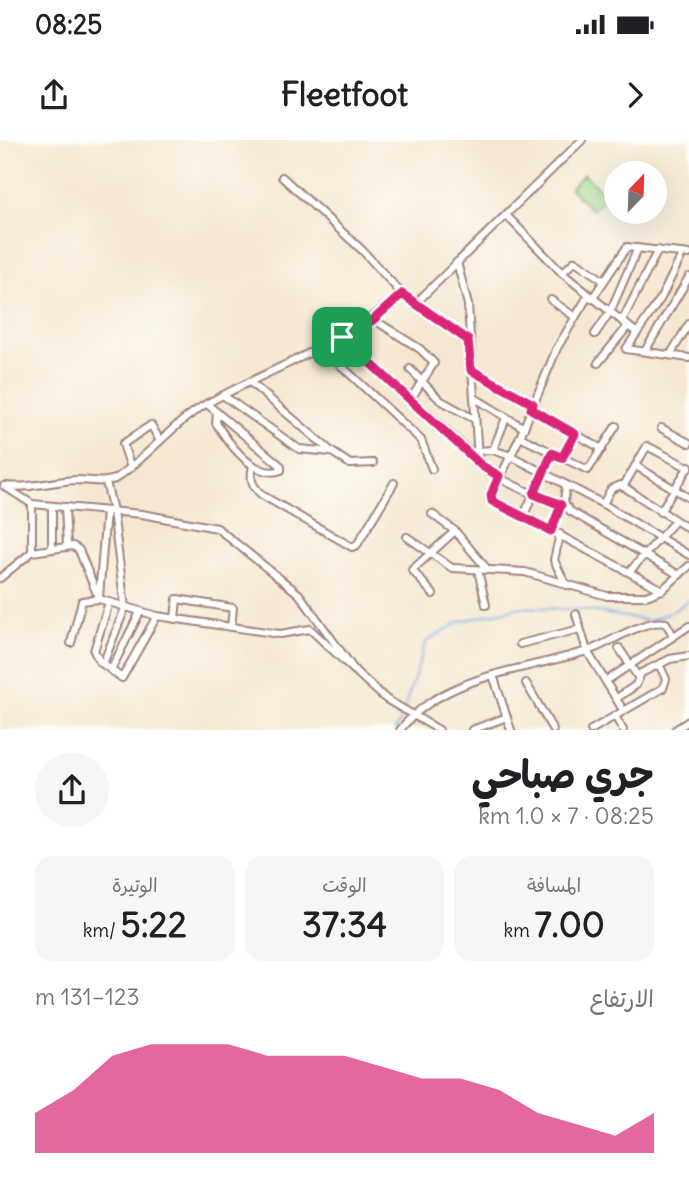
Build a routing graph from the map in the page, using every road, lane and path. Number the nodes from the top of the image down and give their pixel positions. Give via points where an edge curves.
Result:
1 (580, 141) edge
2 (282, 177) dead end
3 (506, 215) junction
4 (638, 248) junction
5 (658, 250) junction
6 (686, 253) edge
7 (457, 262) junction
8 (562, 273) junction
9 (689, 277) edge
10 (604, 281) junction
11 (402, 294) junction
12 (590, 298) junction
13 (551, 300) dead end
14 (416, 303) junction
15 (610, 312) junction
16 (575, 317) junction
17 (373, 320) junction
18 (625, 323) junction
19 (689, 324) edge
20 (595, 334) dead end
21 (637, 334) junction
22 (342, 337) junction
23 (468, 340) junction
24 (321, 347) junction
25 (645, 351) junction
26 (670, 355) junction
27 (689, 358) edge
28 (598, 363) dead end
29 (410, 369) dead end
30 (471, 370) junction
31 (423, 381) junction
32 (251, 383) junction
33 (224, 396) junction
34 (475, 398) junction
35 (410, 400) junction
36 (207, 404) junction
37 (532, 407) junction
38 (217, 412) junction
39 (506, 418) junction
40 (474, 419) junction
41 (617, 426) dead end
42 (524, 428) junction
43 (662, 428) dead end
44 (575, 434) junction
45 (520, 437) junction
46 (160, 440) junction
47 (689, 443) edge
48 (602, 449) junction
49 (493, 450) junction
50 (475, 451) junction
51 (332, 452) junction
52 (552, 453) junction
53 (511, 456) junction
54 (562, 458) junction
55 (478, 459) junction
56 (373, 463) dead end
57 (253, 465) junction
58 (636, 466) junction
59 (689, 467) edge
60 (131, 468) junction
61 (432, 469) dead end
62 (544, 474) junction
63 (499, 476) junction
64 (106, 482) junction
65 (394, 483) dead end
66 (566, 485) junction
67 (2, 486) edge
68 (623, 487) junction
69 (674, 489) junction
70 (534, 494) junction
71 (689, 498) edge
72 (32, 504) junction
73 (603, 504) junction
74 (52, 506) junction
75 (563, 506) junction
76 (65, 507) junction
77 (109, 511) junction
78 (660, 512) junction
79 (432, 514) dead end
80 (523, 517) junction
81 (675, 521) junction
82 (689, 529) edge
83 (454, 531) junction
84 (551, 531) junction
85 (560, 534) junction
86 (407, 537) dead end
87 (661, 538) junction
88 (67, 545) junction
89 (52, 547) junction
90 (32, 552) junction
91 (429, 553) junction
92 (645, 554) junction
93 (689, 555) edge
94 (689, 566) edge
95 (487, 569) junction
96 (478, 570) junction
97 (629, 571) junction
98 (679, 575) junction
99 (0, 578) edge
100 (566, 585) junction
101 (662, 590) junction
102 (433, 594) dead end
103 (99, 598) junction
104 (109, 602) junction
105 (486, 605) dead end
106 (125, 608) junction
107 (140, 612) junction
108 (576, 614) dead end
109 (157, 616) junction
110 (175, 619) junction
111 (231, 626) junction
112 (688, 626) edge
113 (580, 629) junction
114 (673, 635) junction
115 (71, 643) dead end
116 (520, 643) dead end
117 (619, 648) dead end
118 (587, 651) junction
119 (689, 656) edge
120 (103, 664) junction
121 (659, 664) junction
122 (628, 666) junction
123 (111, 670) junction
124 (355, 671) junction
125 (493, 675) junction
126 (638, 677) junction
127 (606, 681) junction
128 (526, 684) dead end
129 (617, 698) junction
130 (623, 710) junction
131 (411, 715) junction
132 (615, 716) junction
133 (507, 717) junction
134 (689, 721) edge
135 (427, 727) edge
136 (400, 730) edge
137 (439, 730) edge
138 (472, 730) edge
139 (512, 730) edge
140 (553, 730) edge
141 (591, 730) edge
142 (623, 730) edge
143 (675, 730) edge

1 - 3 street
2 - 11 street via 362,250
3 - 7 street
3 - 8 street
4 - 5 street
4 - 10 street via 627,247
4 - 15 street
5 - 6 street
5 - 18 street
6 - 21 street
7 - 14 street
7 - 23 street via 467,297
8 - 10 street via 575,261
8 - 12 street
9 - 25 street
10 - 12 street
11 - 14 street
11 - 17 street
12 - 15 street
12 - 16 street
13 - 16 street
14 - 23 street
15 - 18 street
15 - 20 street
16 - 37 street
17 - 22 street
17 - 31 street via 434,363
18 - 21 street
18 - 28 street
19 - 26 street
21 - 25 street via 626,349
22 - 24 street
22 - 35 street
23 - 30 street
24 - 32 street
24 - 61 street via 421,440
25 - 26 street
26 - 27 street
29 - 31 street
30 - 34 street
30 - 37 street
31 - 35 street
31 - 40 street via 440,400
32 - 33 street
32 - 51 street
33 - 36 street
33 - 51 street via 289,444
34 - 39 street
34 - 40 street
35 - 55 street
36 - 38 street
36 - 46 street
37 - 42 street
37 - 44 street
38 - 57 street via 216,423 223,434
38 - 57 street via 282,469 273,472
39 - 42 street
39 - 49 street
40 - 50 street
41 - 48 street
42 - 45 street
43 - 47 street
44 - 48 street
44 - 54 street
45 - 52 street
45 - 53 street
46 - 60 street
46 - 60 street via 150,425 123,444
48 - 54 street via 588,470
49 - 50 street
49 - 53 street
50 - 55 street
51 - 56 street via 350,464
52 - 54 street
52 - 62 street
53 - 62 street
53 - 63 street
55 - 63 street
57 - 65 street via 250,478 262,495 352,547 358,545
58 - 59 street via 643,450 651,446
58 - 68 street
58 - 69 street
59 - 69 street
60 - 64 street
62 - 66 street
62 - 70 street
63 - 70 street
63 - 80 street via 490,498
64 - 67 street via 77,480 25,489
64 - 77 street
66 - 73 street
66 - 75 street
67 - 72 street
68 - 73 street via 611,489
68 - 78 street
69 - 71 street
69 - 78 street
70 - 75 street
70 - 80 street
72 - 74 street
72 - 90 street
73 - 87 street
74 - 76 street
74 - 89 street
75 - 84 street
75 - 92 street
76 - 77 street
76 - 88 street
77 - 103 street
77 - 106 street
77 - 124 street via 216,528 299,594
78 - 81 street
79 - 83 street
80 - 84 street
81 - 82 street
81 - 87 street
83 - 91 street
83 - 95 street
84 - 85 street
85 - 97 street
85 - 100 street via 554,560
86 - 91 street
87 - 92 street
87 - 93 street
88 - 89 street
88 - 103 street via 79,550
89 - 90 street
90 - 99 street
91 - 96 street via 452,568
91 - 102 street via 412,570
92 - 97 street
92 - 98 street
94 - 98 street
95 - 96 street
95 - 100 street via 525,572
96 - 105 street
97 - 101 street
98 - 101 street
100 - 101 street via 617,597
103 - 104 street
103 - 115 street via 82,601
104 - 106 street
104 - 120 street via 94,645
106 - 107 street
106 - 120 street
107 - 109 street
107 - 123 street
108 - 113 street
109 - 110 street
109 - 123 street via 122,678
110 - 111 street
110 - 111 street via 177,599 233,608
111 - 124 street via 286,635 310,629
112 - 114 street
113 - 116 street
113 - 118 street
114 - 118 street via 666,623 653,623
114 - 122 street
117 - 122 street
118 - 125 street
118 - 127 street
119 - 121 street
120 - 123 street
121 - 126 street
121 - 130 street via 666,685
122 - 126 street
122 - 127 street
124 - 131 street
125 - 131 street via 438,697
125 - 133 street
126 - 129 street via 636,685
127 - 129 street
128 - 140 street
129 - 130 street
130 - 132 street
131 - 135 street
131 - 136 street
132 - 141 street
132 - 142 street
133 - 138 street
133 - 139 street
134 - 143 street
135 - 137 street

